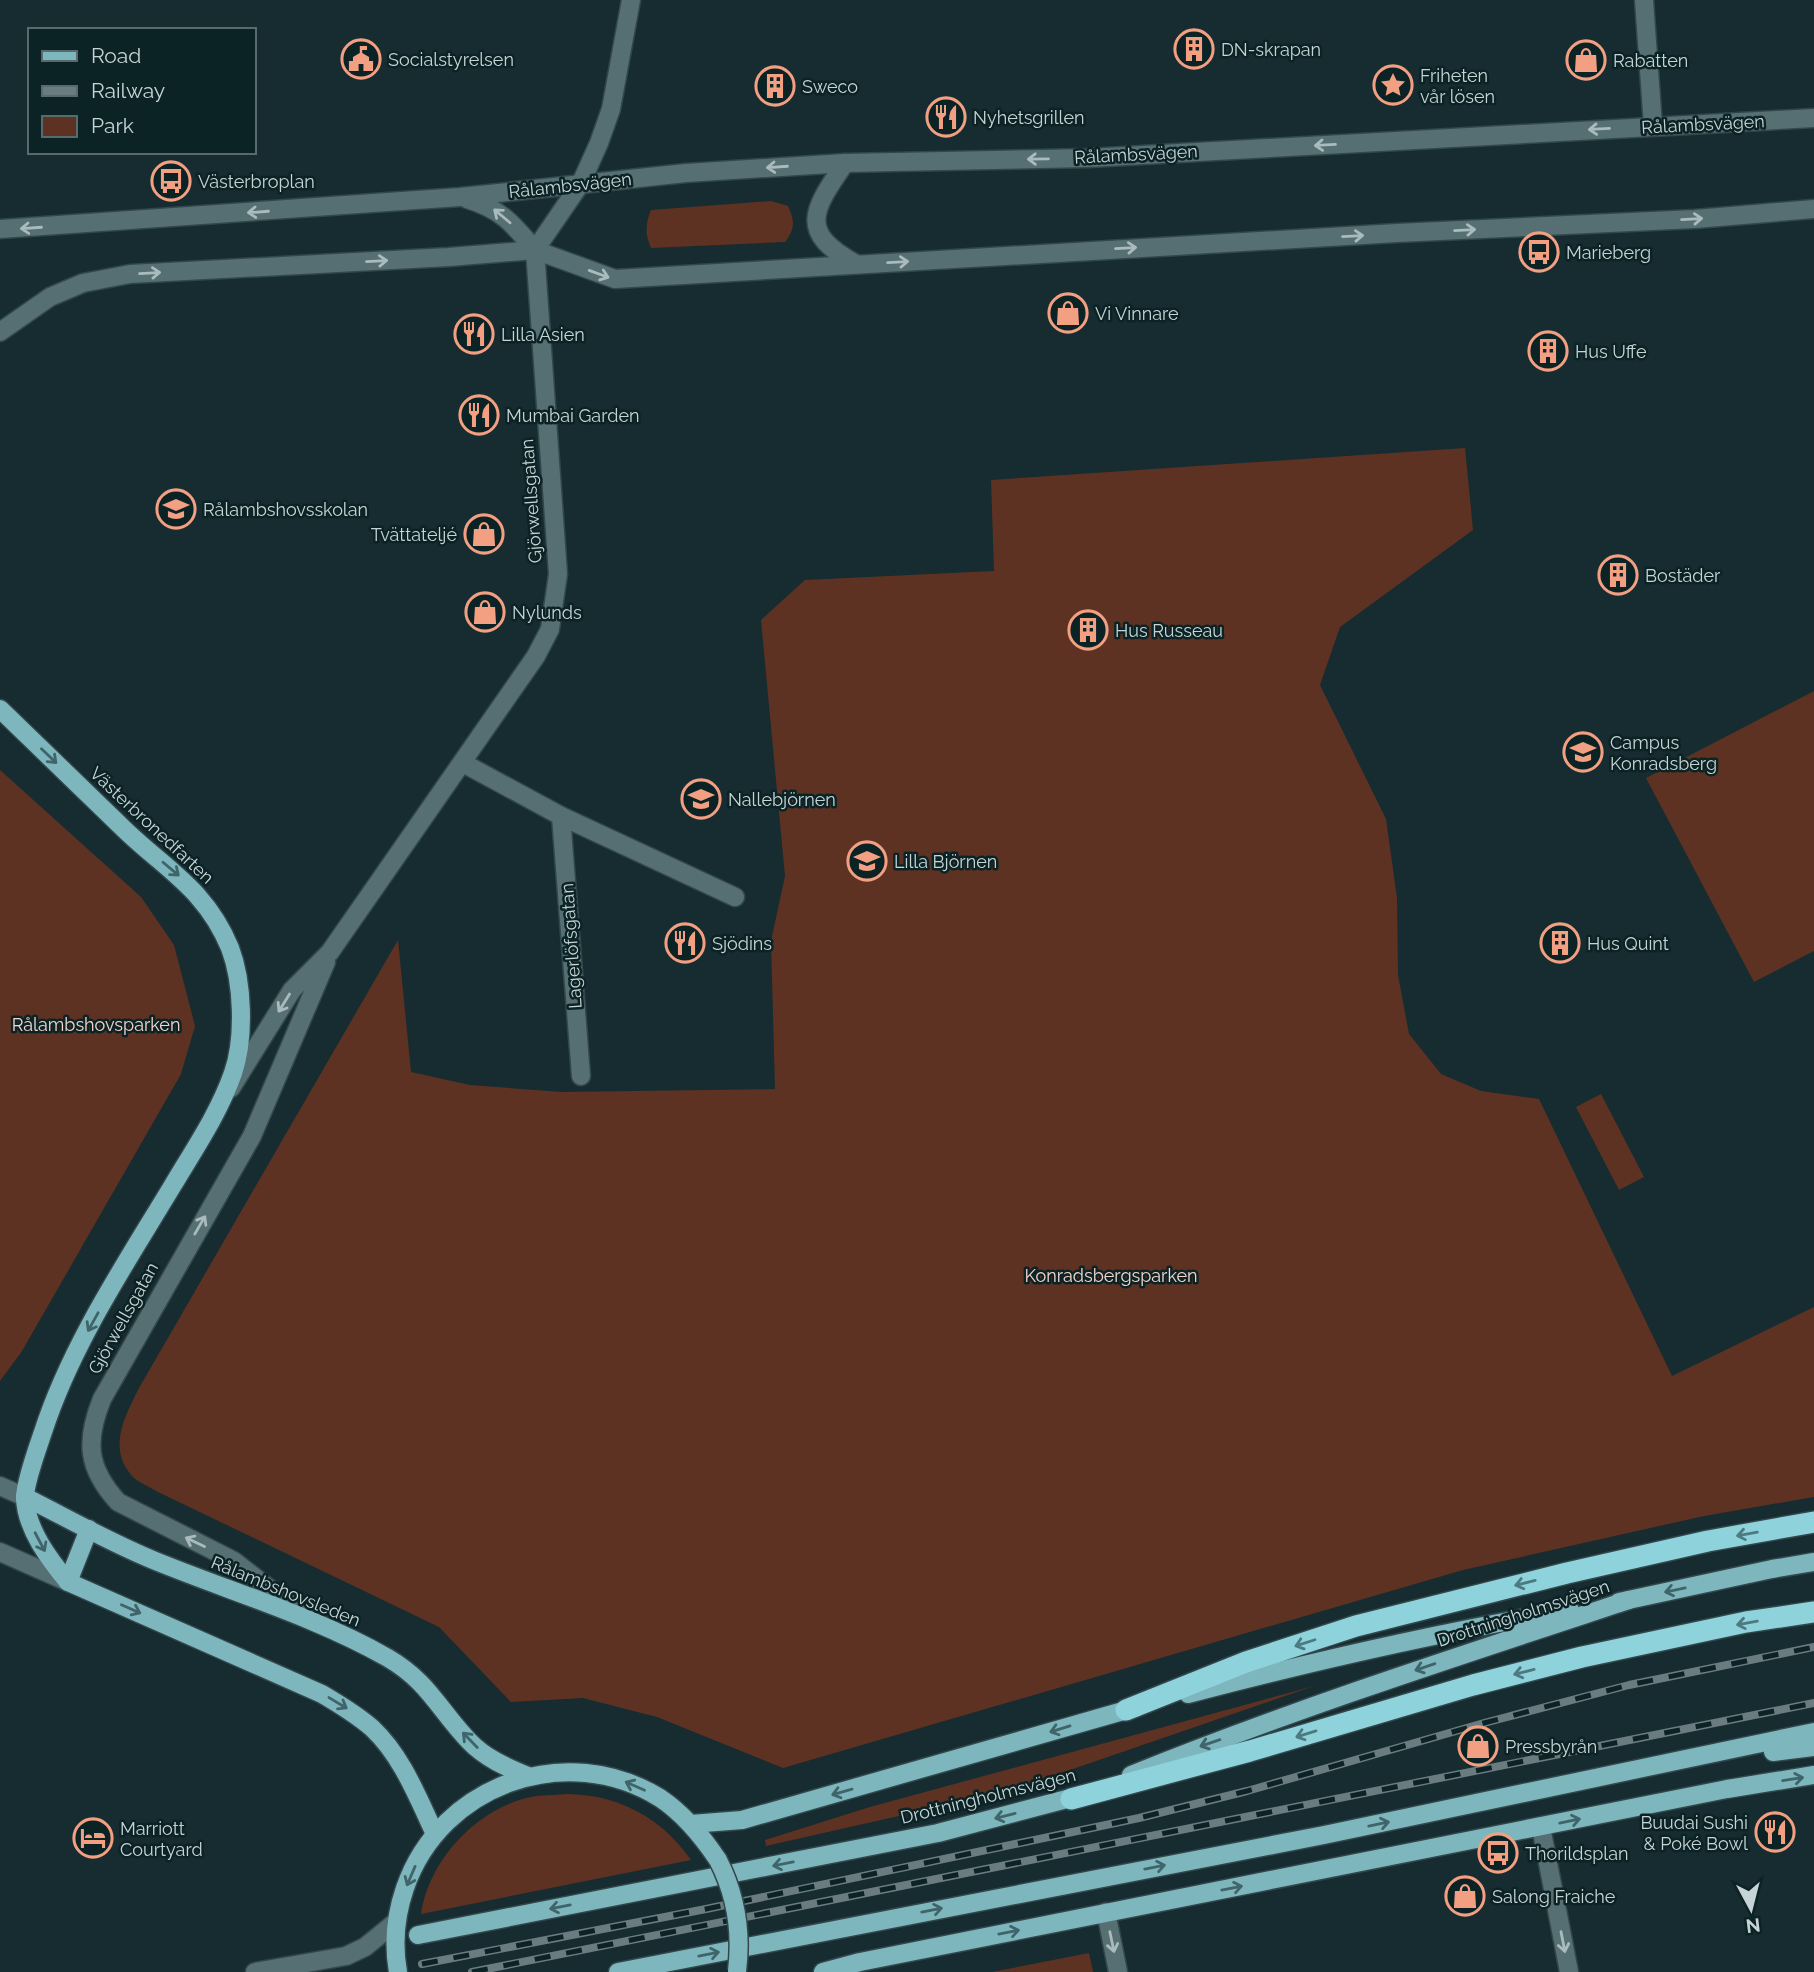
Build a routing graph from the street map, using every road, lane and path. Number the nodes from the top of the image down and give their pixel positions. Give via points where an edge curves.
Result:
1 (631, 0) edge
2 (1644, 0) edge
3 (1814, 118) edge
4 (1653, 126) junction
5 (845, 163) junction
6 (581, 183) junction
7 (460, 197) junction
8 (1814, 209) edge
9 (0, 229) edge
10 (535, 250) junction
11 (856, 264) junction
12 (0, 332) edge
13 (0, 709) edge
14 (463, 763) junction
15 (561, 816) junction
16 (736, 897) dead end
17 (330, 952) junction
18 (581, 1076) dead end
19 (215, 1115) junction
20 (0, 1486) edge
21 (24, 1497) junction
22 (1814, 1522) edge
23 (89, 1529) junction
24 (0, 1552) edge
25 (1814, 1562) edge
26 (68, 1582) junction
27 (1629, 1600) junction
28 (1814, 1612) edge
29 (311, 1621) junction
30 (1126, 1710) junction
31 (1814, 1732) edge
32 (1814, 1747) edge
33 (1662, 1766) junction
34 (1814, 1775) edge
35 (527, 1776) junction
36 (1071, 1799) junction
37 (691, 1824) junction
38 (1541, 1827) junction
39 (435, 1834) junction
40 (1106, 1912) junction
41 (397, 1922) junction
42 (418, 1935) dead end
43 (737, 1971) edge
44 (255, 1972) edge
45 (398, 1972) edge
46 (618, 1972) edge
47 (823, 1972) edge
48 (1118, 1972) edge
49 (1569, 1972) edge

1 - 6 street via 611,110
2 - 4 street
3 - 4 street, Rålambsvägen
4 -> 5 street, Rålambsvägen via 1088,158
5 -> 6 street, Rålambsvägen
5 - 11 street via 821,199 817,225 827,246
6 - 7 street, Rålambsvägen
6 - 10 street
7 -> 9 street, Rålambsvägen
10 -> 7 street, Rålambsvägen via 488,205
11 -> 8 street, Rålambsvägen
10 -> 11 street, Rålambsvägen via 615,279
12 -> 10 street, Rålambsvägen via 50,297 83,283 130,274
10 - 14 street, Gjörwellsgatan via 558,574 555,603 550,629 536,656
13 -> 19 main road, Västerbronedfarten via 128,833 189,884 218,924 235,961 242,1024 234,1070
14 - 15 street
14 - 17 street, Gjörwellsgatan
15 - 16 street
15 - 18 street, Lagerlöfsgatan
17 -> 19 street, Gjörwellsgatan via 292,990
29 -> 17 street, Gjörwellsgatan via 234,1561 118,1502 104,1487 90,1447 92,1422 102,1399 252,1136
19 -> 21 main road, Gjörwellsgatan via 69,1366 50,1409
20 - 21 street, Rålambshovsleden
21 - 23 main road, Rålambshovsleden
21 -> 26 main road via 31,1525
22 -> 30 highway via 1579,1570 1356,1626 1246,1662
23 - 26 main road
23 - 29 main road, Rålambshovsleden via 150,1559
24 - 26 street
25 -> 27 main road, Drottningholmsvägen
26 -> 39 main road via 348,1709 373,1729 396,1757
27 - 30 main road, Drottningholmsvägen via 1462,1628
27 -> 36 main road, Drottningholmsvägen via 1197,1748
28 -> 36 highway via 1558,1663
35 -> 29 main road, Rålambshovsleden via 486,1756 469,1741 410,1672
30 -> 37 main road, Drottningholmsvägen via 742,1821
31 - 33 main road
32 - 33 main road
46 -> 33 main road
38 -> 34 main road
37 -> 35 main road via 660,1799 625,1781 586,1772
35 - 39 main road via 486,1792
36 -> 42 main road, Drottningholmsvägen via 938,1833
37 - 43 main road, bridge via 718,1860 736,1908
40 -> 38 main road
38 -> 49 street
39 -> 41 main road via 410,1875
47 -> 40 main road
40 -> 48 street
41 - 44 street via 346,1956
41 - 45 main road

